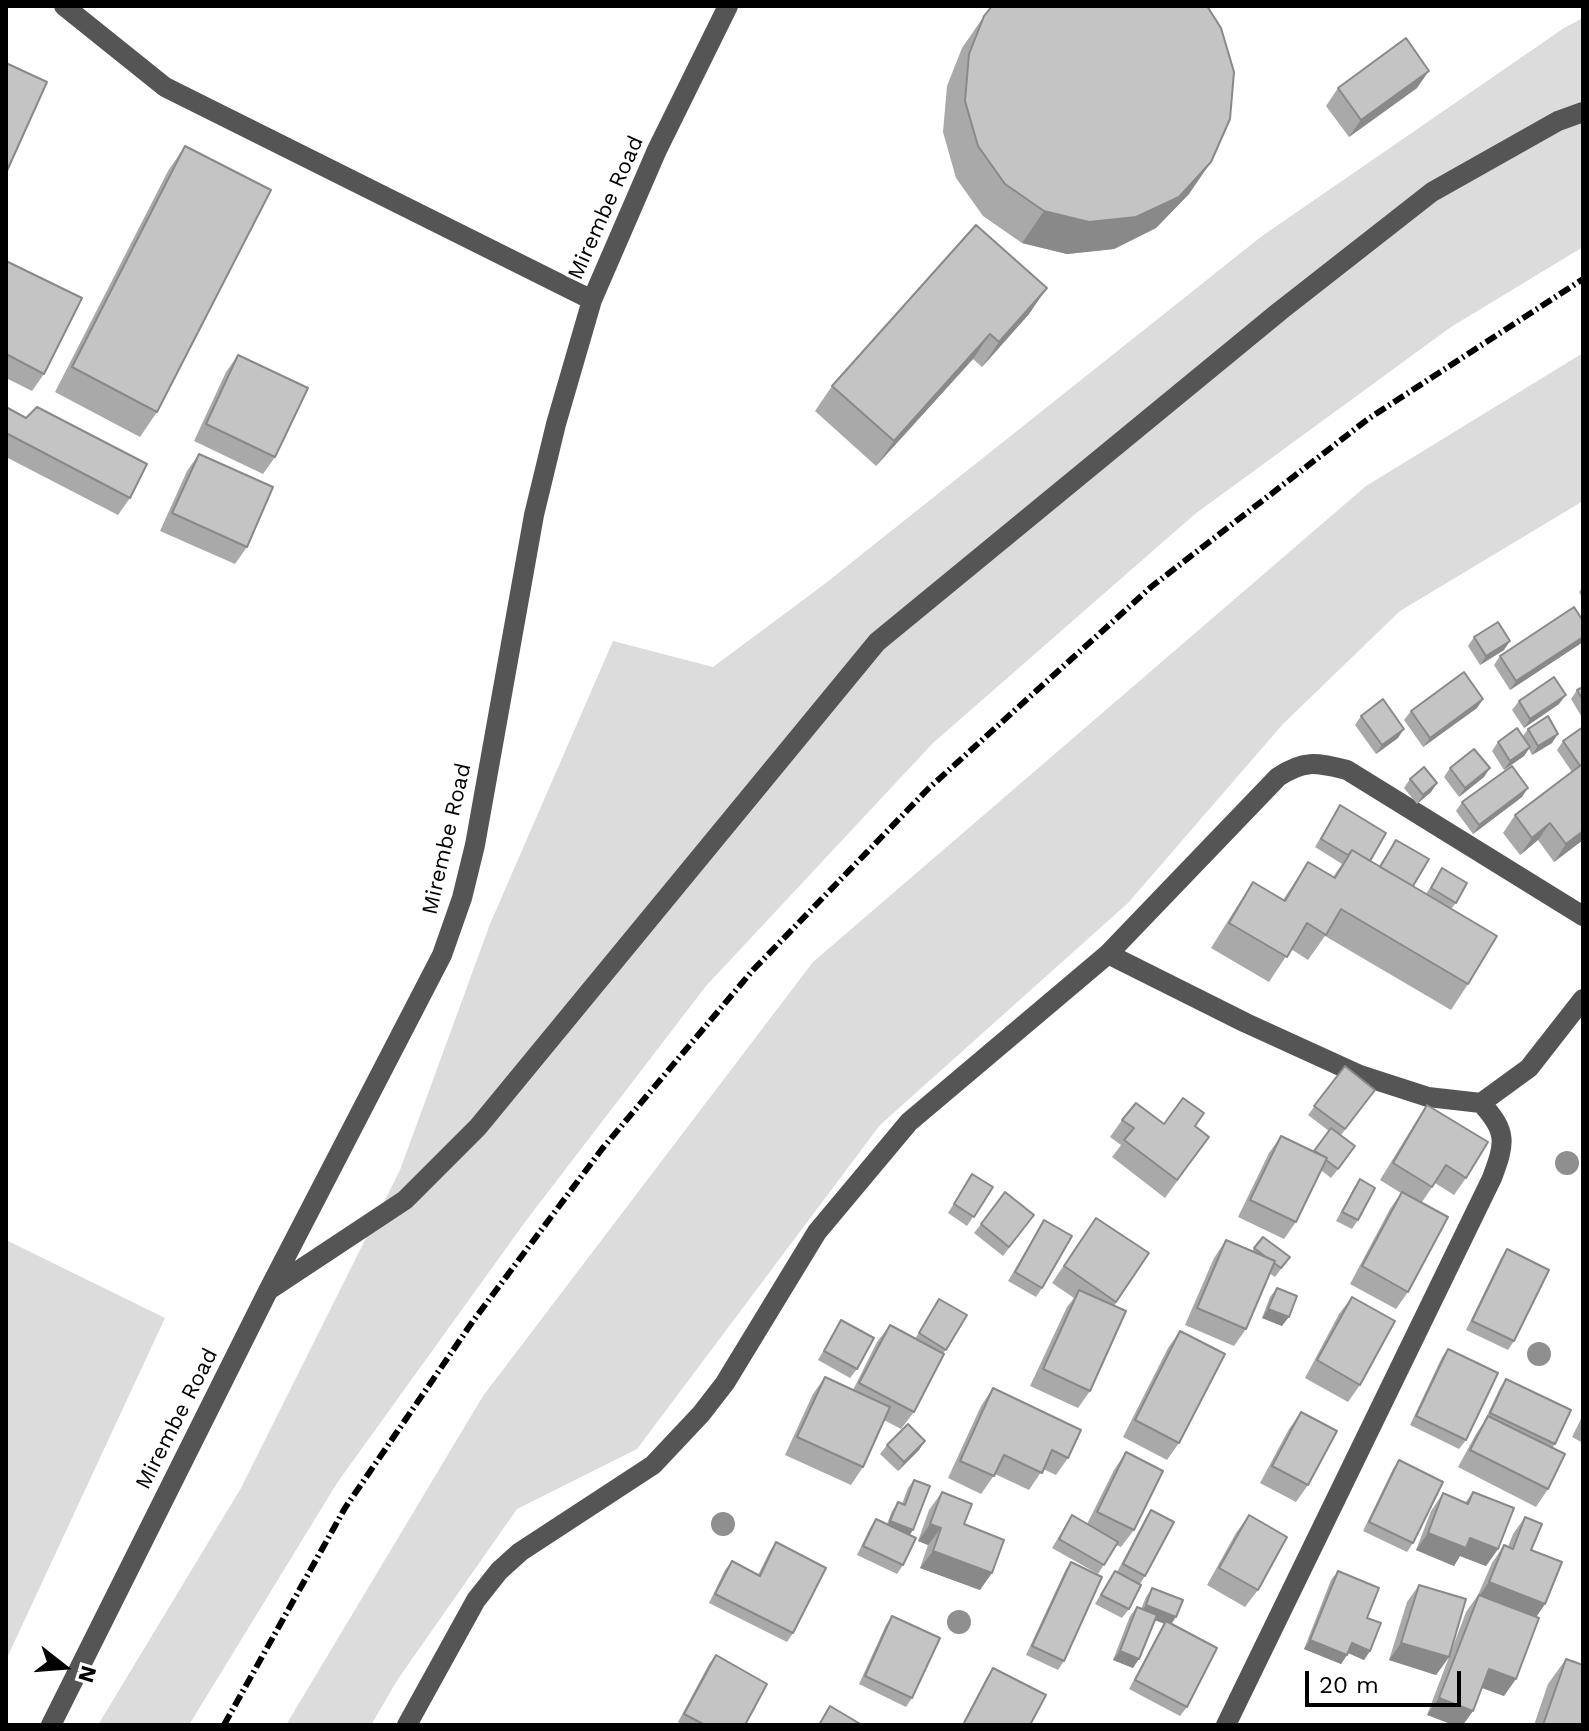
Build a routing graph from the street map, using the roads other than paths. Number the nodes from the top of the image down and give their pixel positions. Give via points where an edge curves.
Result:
1 (64, 6) edge
2 (728, 6) edge
3 (1583, 112) edge
4 (592, 300) junction
5 (1583, 916) edge
6 (1108, 954) junction
7 (1583, 999) edge
8 (1481, 1103) junction
9 (268, 1291) junction
10 (51, 1725) edge
11 (407, 1725) edge
12 (1226, 1725) edge

1 - 4 street via 165,87
2 - 4 street, Mirembe Road
3 - 9 street via 1432,192 877,642 478,1127 405,1200
4 - 9 street, Mirembe Road via 534,515 462,898 442,955
5 - 6 street via 1347,770 1310,763 1278,777
6 - 8 street via 1360,1075 1428,1097
6 - 11 street via 909,1122 817,1232 725,1383 653,1465 499,1571 476,1600
7 - 8 street via 1529,1068
8 - 12 street via 1498,1121 1503,1149 1492,1178
9 - 10 street, Mirembe Road

